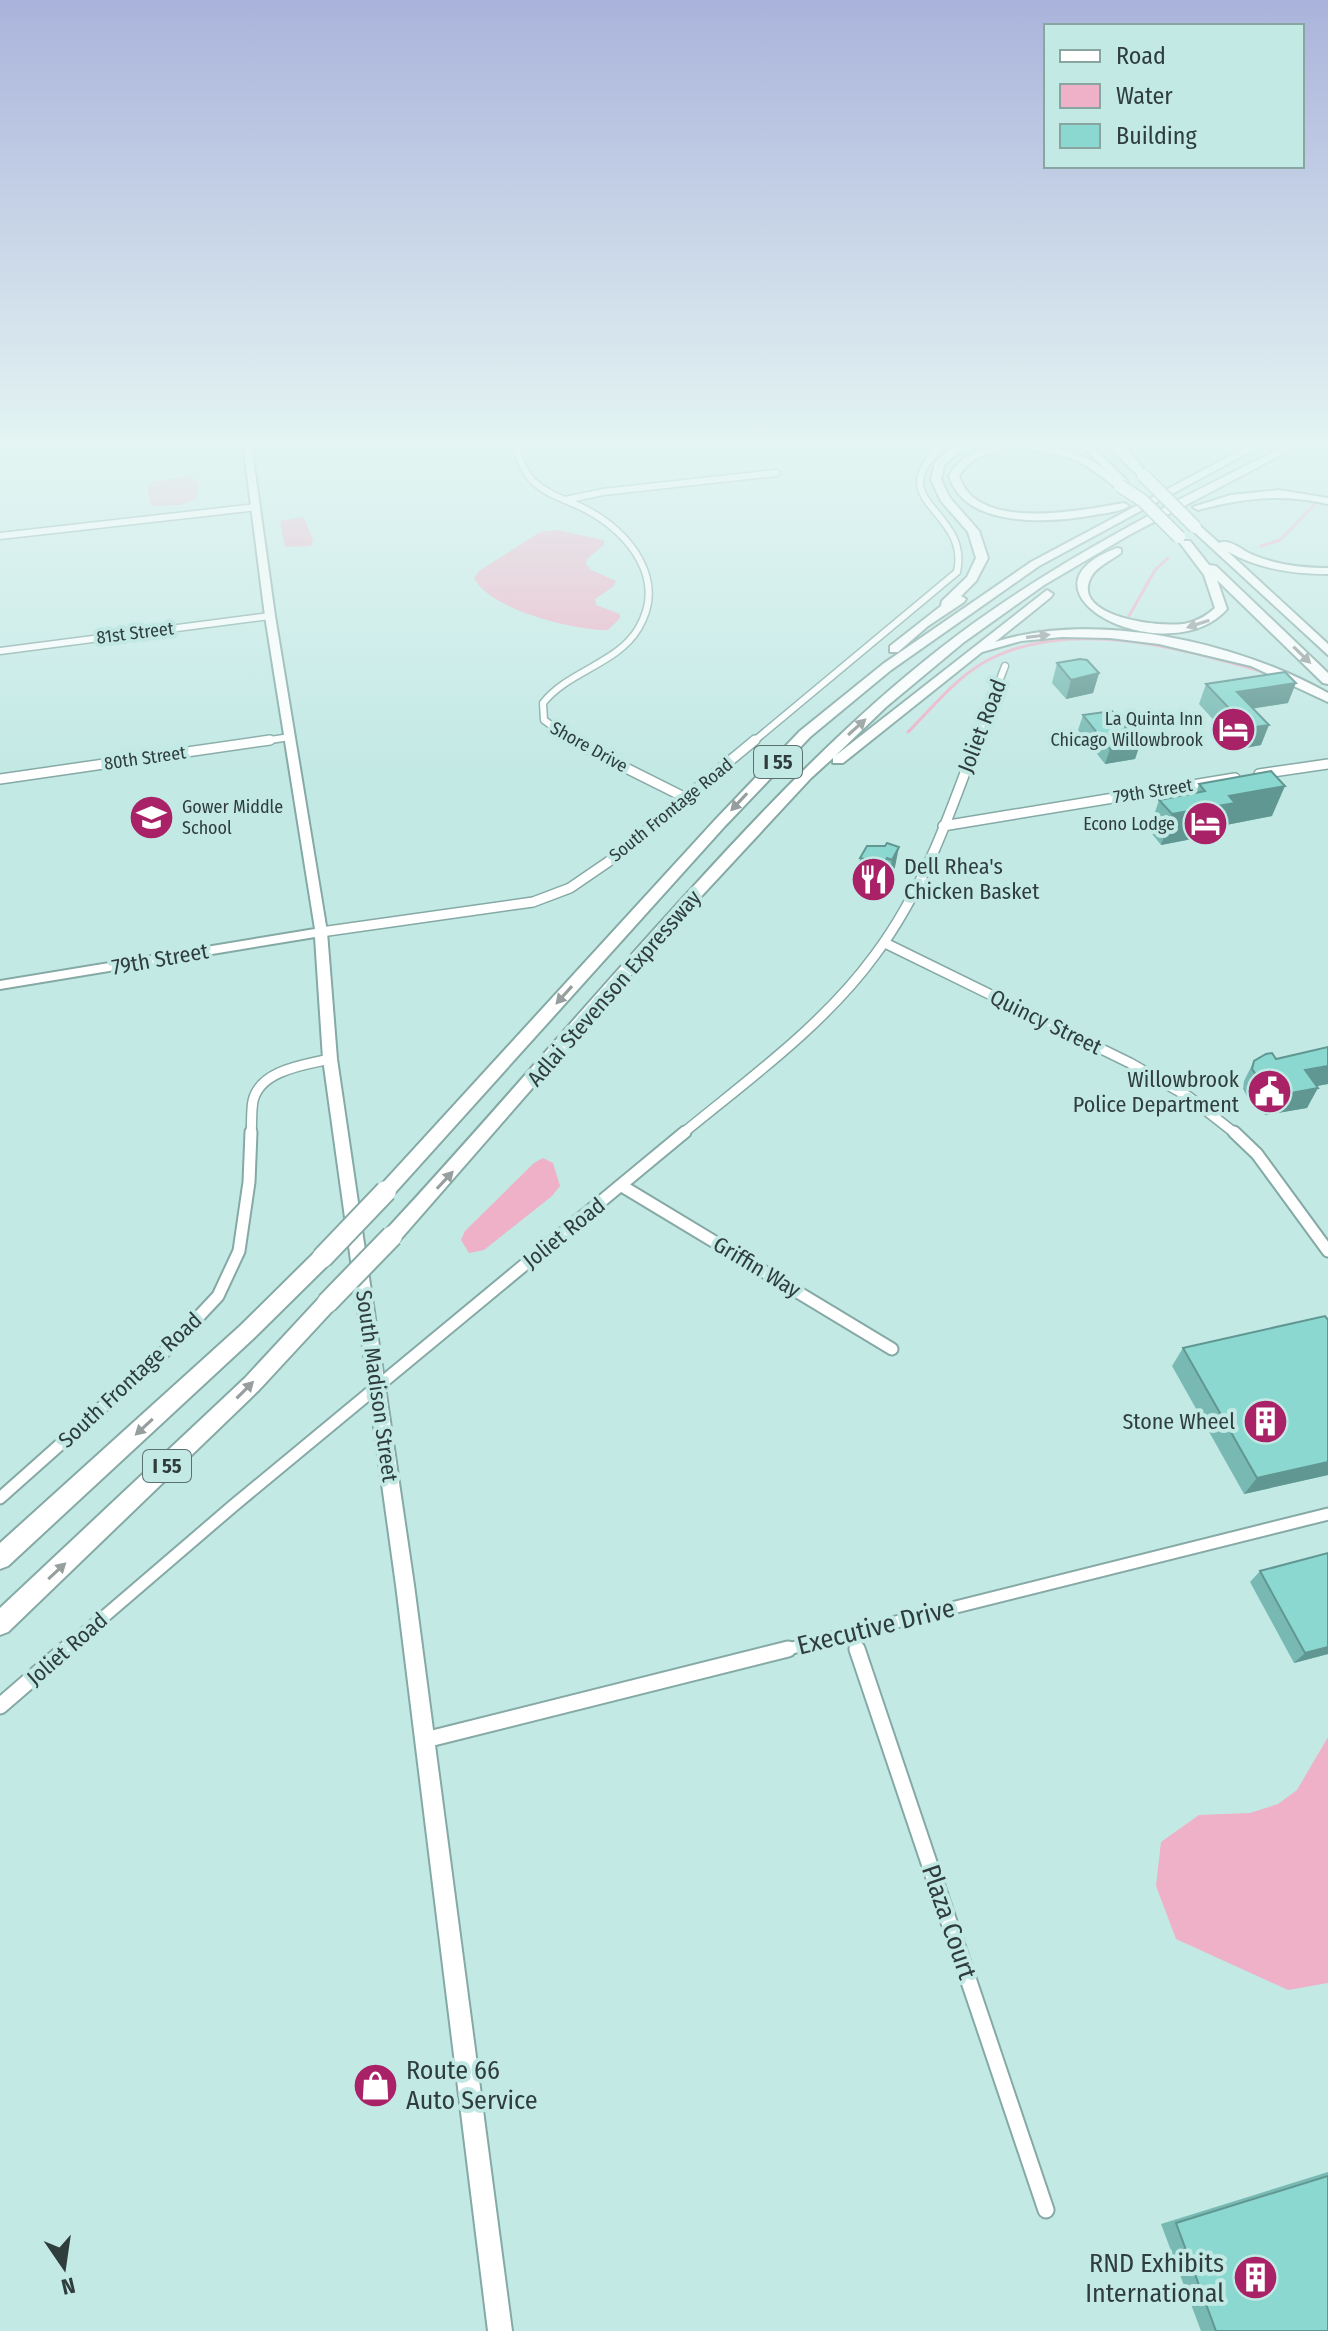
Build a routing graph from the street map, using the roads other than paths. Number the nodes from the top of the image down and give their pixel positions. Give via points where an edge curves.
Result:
1 (262, 552) edge
2 (636, 552) edge
3 (960, 552) edge
4 (980, 552) edge
5 (1035, 552) edge
6 (1058, 552) edge
7 (1096, 552) edge
8 (1116, 552) edge
9 (1116, 552) edge
10 (1191, 552) edge
11 (1194, 552) edge
12 (1225, 552) edge
13 (1236, 552) edge
14 (1328, 571) edge
15 (270, 616) junction
16 (924, 623) junction
17 (0, 651) edge
18 (1328, 651) edge
19 (964, 658) junction
20 (1005, 666) dead end
21 (1328, 680) edge
22 (1328, 698) edge
23 (805, 734) junction
24 (290, 737) junction
25 (1328, 764) edge
26 (0, 779) edge
27 (686, 798) junction
28 (781, 801) junction
29 (943, 826) junction
30 (321, 932) junction
31 (885, 943) junction
32 (0, 985) edge
33 (330, 1059) junction
34 (622, 1186) junction
35 (1328, 1251) edge
36 (892, 1349) dead end
37 (377, 1390) junction
38 (0, 1498) edge
39 (1328, 1514) edge
40 (0, 1558) edge
41 (0, 1624) edge
42 (852, 1633) junction
43 (0, 1706) edge
44 (425, 1740) junction
45 (1046, 2210) dead end
46 (500, 2331) edge

1 - 15 street, South Madison Street
2 - 27 street, Shore Drive via 645,566 650,593 645,614 624,646 553,690 543,703 544,720 564,737
3 - 27 street, South Frontage Road via 957,572
4 - 16 highway via 972,579
5 - 16 highway
6 - 23 highway, Adlai Stevenson Expressway / I 55 via 971,606
28 -> 7 highway, Adlai Stevenson Expressway / I 55 via 854,729 961,638
10 -> 8 highway via 1210,575 1221,609 1201,625 1177,629 1124,623 1090,604 1084,580
9 - 19 highway via 1039,599
11 -> 21 highway
12 - 18 highway
13 - 14 highway via 1292,569
15 - 17 street, 81st Street
15 - 24 street, South Madison Street
16 - 23 highway via 835,700
19 -> 22 highway via 995,644 1040,635 1146,639 1261,665
19 - 28 highway via 807,788
20 - 29 street, Joliet Road
23 -> 40 highway, Adlai Stevenson Expressway / I 55, bridge via 322,1258
24 - 26 street, 80th Street
24 - 30 street, South Madison Street
25 - 29 street, 79th Street
27 - 30 street, South Frontage Road via 608,862 552,896
41 -> 28 highway, Adlai Stevenson Expressway / I 55, bridge via 240,1395 392,1236
29 - 31 street, Joliet Road
30 - 32 street, 79th Street
30 - 33 street, South Madison Street
31 - 34 street, Joliet Road via 791,1043
31 - 35 street, Quincy Street via 1189,1097 1257,1154
33 - 37 street, South Madison Street
33 - 38 street, South Frontage Road via 278,1073 257,1088 239,1251 218,1296 170,1347
34 - 36 street, Griffin Way
34 - 37 street, Joliet Road
37 - 43 street, Joliet Road
37 - 44 street, South Madison Street
39 - 42 street, Executive Drive
42 - 44 street, Executive Drive
42 - 45 street, Plaza Court
44 - 46 street, South Madison Street

